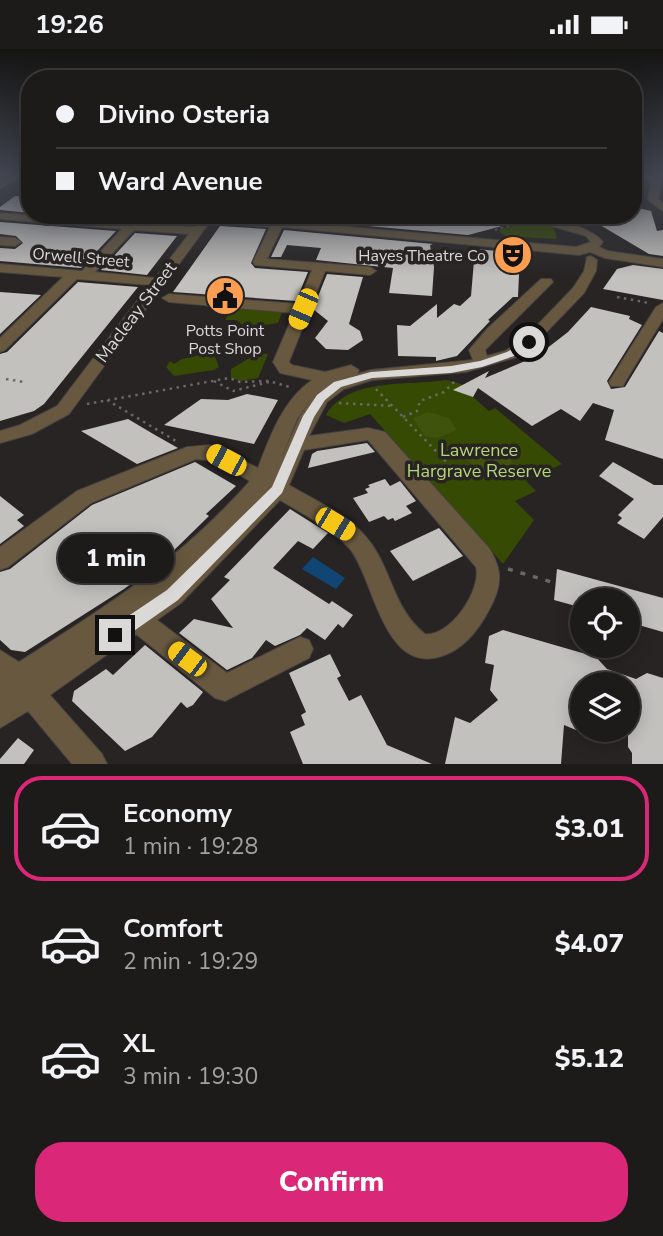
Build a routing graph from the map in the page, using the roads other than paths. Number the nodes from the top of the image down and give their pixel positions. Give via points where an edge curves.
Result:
1 (0, 216) edge
2 (21, 217) edge
3 (111, 224) edge
4 (202, 224) edge
5 (278, 224) edge
6 (288, 224) edge
7 (545, 224) edge
8 (131, 226) junction
9 (197, 231) junction
10 (0, 241) edge
11 (15, 242) dead end
12 (592, 253) junction
13 (663, 263) edge
14 (320, 267) junction
15 (0, 268) edge
16 (370, 271) dead end
17 (80, 275) junction
18 (159, 282) junction
19 (546, 282) dead end
20 (169, 298) dead end
21 (657, 305) edge
22 (303, 309) junction
23 (0, 347) edge
24 (482, 364) junction
25 (618, 382) dead end
26 (330, 388) junction
27 (0, 437) edge
28 (295, 445) junction
29 (271, 484) junction
30 (0, 560) edge
31 (137, 620) junction
32 (300, 649) dead end
33 (11, 682) edge
34 (0, 714) edge
35 (92, 764) edge

1 - 2 street
3 - 8 street
4 - 9 street, Macleay Street
5 - 14 street via 259,262
6 - 12 street
7 - 12 street via 586,232 597,242
8 - 9 street
8 - 17 street
9 - 18 street, Macleay Street
10 - 11 street
12 - 13 street
12 - 24 street via 590,271 579,290 529,342
14 - 16 street
14 - 22 street
15 - 17 street, Orwell Street
17 - 18 street, Orwell Street
17 - 23 street
18 - 27 street, Macleay Street via 63,409 26,430
19 - 24 street via 483,341 477,350
20 - 22 street
21 - 25 street
22 - 26 street via 281,362
24 - 26 street via 371,375
26 - 28 street
26 - 29 street via 297,405 277,443
28 - 29 street
28 - 29 street via 374,435 481,555 489,577 484,593 443,646 419,645 393,615 353,537
29 - 30 street via 211,452 194,452 84,498
29 - 31 street via 173,595
29 - 33 street via 166,578
31 - 32 street via 225,688
31 - 33 street
33 - 34 street
33 - 35 street

